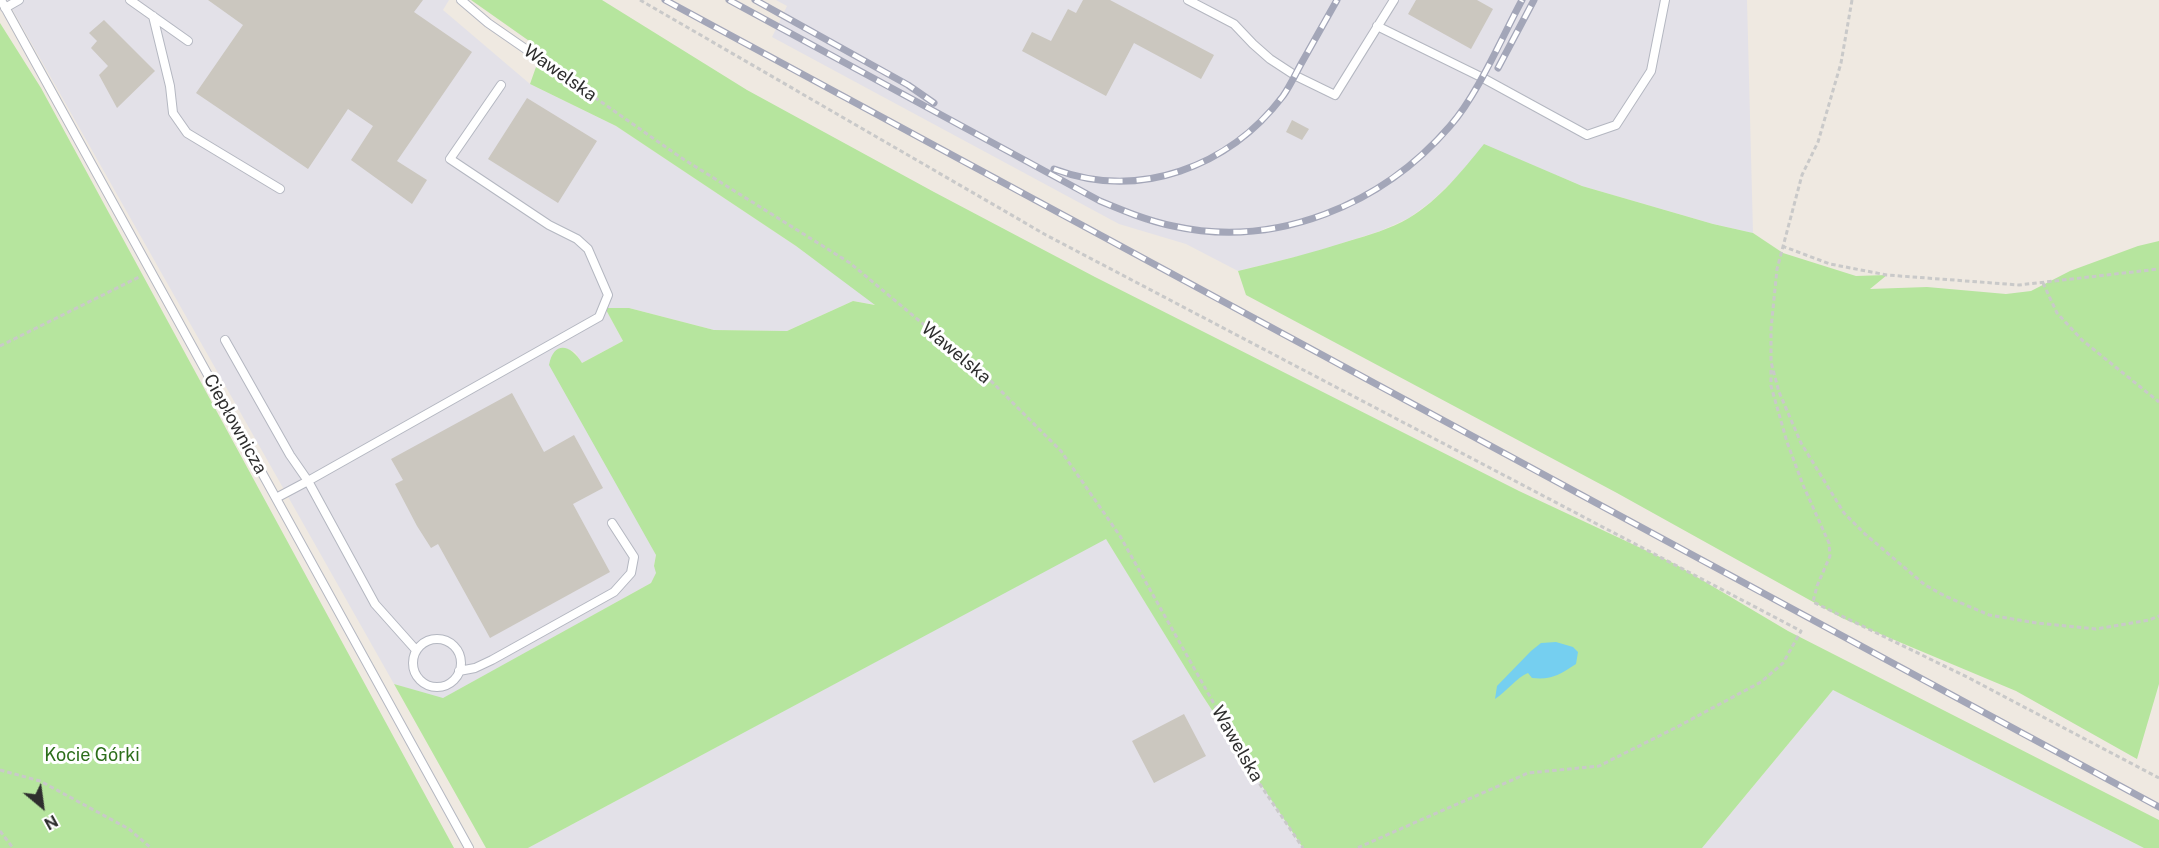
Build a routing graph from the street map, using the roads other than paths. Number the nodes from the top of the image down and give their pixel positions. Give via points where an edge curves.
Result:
1 (1, 0) edge
2 (19, 0) edge
3 (130, 0) edge
4 (460, 0) edge
5 (1188, 0) edge
6 (1394, 0) edge
7 (1665, 0) edge
8 (5, 8) junction
9 (153, 16) junction
10 (1377, 26) junction
11 (188, 41) dead end
12 (556, 70) road end
13 (501, 85) dead end
14 (280, 189) dead end
15 (225, 340) dead end
16 (308, 481) junction
17 (276, 498) junction
18 (612, 523) dead end
19 (416, 650) junction
20 (459, 671) junction
21 (469, 848) edge

1 - 8 lane, Ciepłownicza
2 - 8 lane
3 - 9 lane
4 - 12 lane, Wawelska
5 - 10 lane via 1234,24 1262,52 1296,76 1335,95
6 - 10 lane
7 - 10 lane via 1651,71 1617,125 1587,135
8 - 17 lane, Ciepłownicza
9 - 11 lane
9 - 14 lane via 173,113 187,133
13 - 16 lane via 450,159 588,249 608,295 599,317
15 - 16 lane
16 - 17 lane
16 - 19 lane via 375,604
17 - 21 lane, Ciepłownicza
18 - 20 lane via 634,557 631,573 614,592 492,660
19 - 20 lane via 429,640 445,640 459,655
19 - 20 lane via 414,670 424,682 444,685

